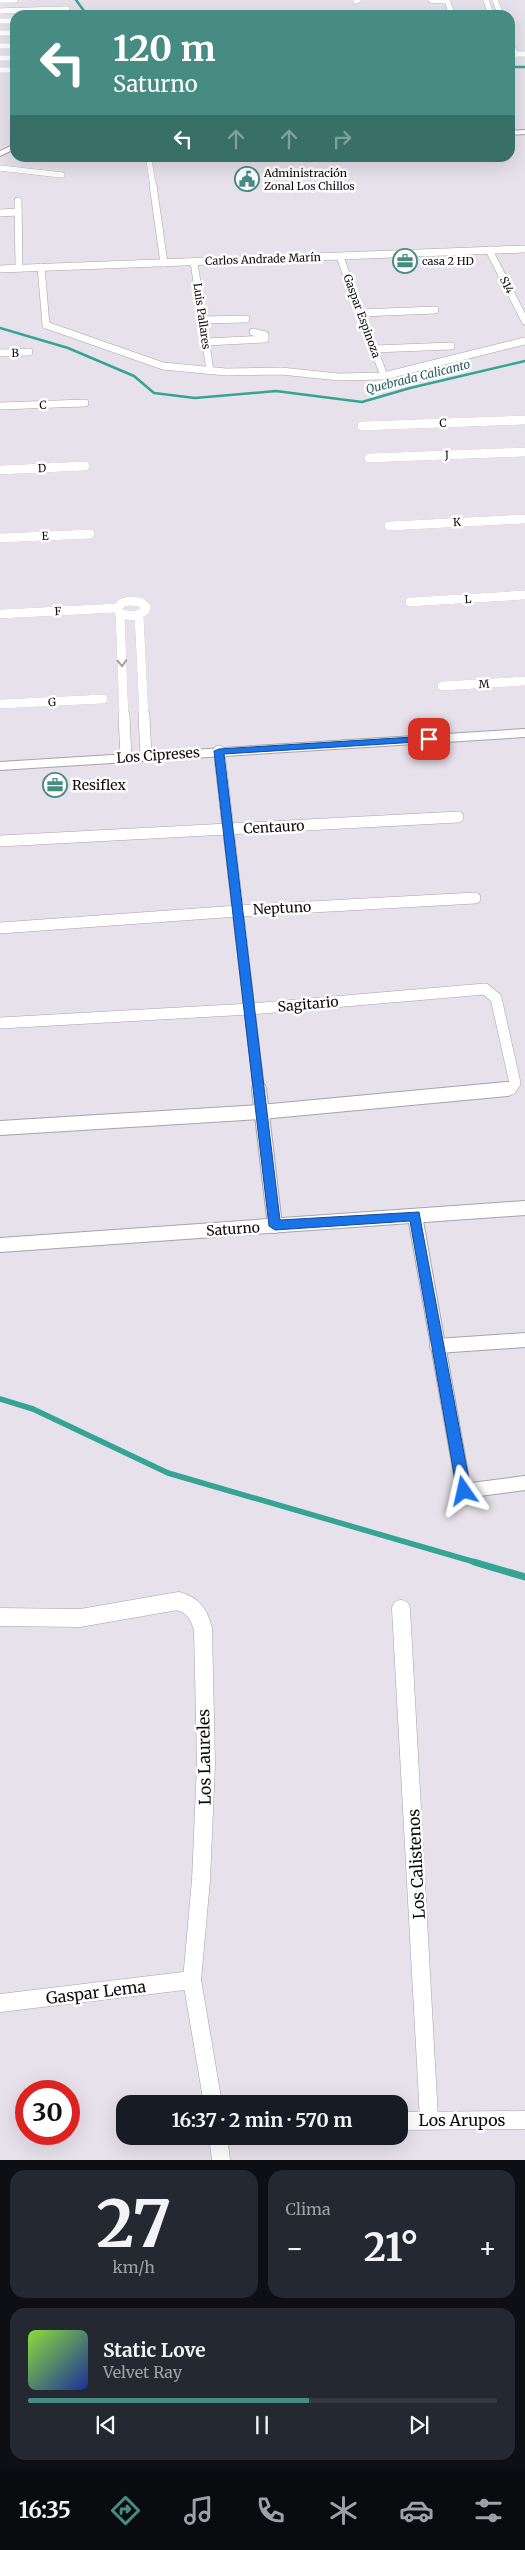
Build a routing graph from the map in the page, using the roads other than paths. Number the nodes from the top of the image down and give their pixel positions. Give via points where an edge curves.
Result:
1 (0, 0) edge
2 (15, 0) edge
3 (430, 0) edge
4 (486, 0) edge
5 (495, 0) edge
6 (447, 1) edge
7 (488, 6) junction
8 (497, 6) junction
9 (67, 9) dead end
10 (34, 10) edge
11 (489, 10) edge
12 (499, 10) edge
13 (149, 162) edge
14 (0, 168) edge
15 (62, 175) dead end
16 (18, 200) dead end
17 (0, 212) edge
18 (18, 212) junction
19 (525, 249) edge
20 (489, 250) junction
21 (340, 256) junction
22 (194, 262) junction
23 (164, 263) junction
24 (41, 267) junction
25 (19, 268) junction
26 (0, 269) edge
27 (200, 298) junction
28 (210, 298) dead end
29 (435, 310) dead end
30 (361, 313) junction
31 (246, 319) dead end
32 (203, 320) junction
33 (525, 321) edge
34 (253, 332) dead end
35 (525, 341) edge
36 (206, 342) junction
37 (450, 346) dead end
38 (374, 349) junction
39 (29, 352) dead end
40 (0, 353) edge
41 (210, 371) junction
42 (384, 376) junction
43 (85, 403) dead end
44 (0, 406) edge
45 (525, 420) edge
46 (362, 426) dead end
47 (525, 452) edge
48 (369, 458) dead end
49 (85, 466) dead end
50 (0, 470) edge
51 (525, 519) edge
52 (389, 526) dead end
53 (90, 534) dead end
54 (0, 538) edge
55 (525, 595) edge
56 (410, 602) dead end
57 (118, 611) junction
58 (0, 614) edge
59 (139, 615) junction
60 (525, 681) edge
61 (442, 686) dead end
62 (103, 699) dead end
63 (0, 704) edge
64 (525, 733) edge
65 (219, 751) junction
66 (146, 756) junction
67 (126, 757) junction
68 (0, 766) edge
69 (458, 817) dead end
70 (228, 829) junction
71 (0, 841) edge
72 (475, 898) dead end
73 (238, 911) junction
74 (0, 928) edge
75 (250, 1009) junction
76 (0, 1023) edge
77 (262, 1112) junction
78 (0, 1128) edge
79 (525, 1208) edge
80 (415, 1216) junction
81 (275, 1226) junction
82 (0, 1245) edge
83 (525, 1340) edge
84 (437, 1346) junction
85 (525, 1483) edge
86 (401, 1610) dead end
87 (0, 1617) edge
88 (192, 1980) junction
89 (0, 2003) edge
90 (211, 2095) edge
91 (429, 2119) junction
92 (408, 2120) edge
93 (525, 2120) edge
94 (219, 2145) edge
95 (221, 2160) edge

1 - 2 street
3 - 6 street
4 - 7 street
5 - 8 street
7 - 8 street
7 - 11 street
8 - 12 street
9 - 10 street
13 - 23 street
14 - 15 street
16 - 18 street
17 - 18 street
18 - 25 street
19 - 20 street, Carlos Andrade Marín
20 - 21 street, Carlos Andrade Marín
20 - 33 street, S14
21 - 22 street, Carlos Andrade Marín
21 - 30 street, Gaspar Espinoza
22 - 23 street, Carlos Andrade Marín
22 - 27 street, Luis Pallares
23 - 24 street, Carlos Andrade Marín
24 - 25 street, Carlos Andrade Marín
24 - 41 street via 46,325 164,366
25 - 26 street, Carlos Andrade Marín
27 - 28 street
27 - 32 street, Luis Pallares
29 - 30 street
30 - 38 street, Gaspar Espinoza
31 - 32 street
32 - 36 street, Luis Pallares
34 - 36 street via 262,333 265,339
35 - 42 street
36 - 41 street, Luis Pallares
37 - 38 street
38 - 42 street, Gaspar Espinoza
39 - 40 street, B
41 - 42 street
43 - 44 street, C
45 - 46 street, C
47 - 48 street, J
49 - 50 street, D
51 - 52 street, K
53 - 54 street, E
55 - 56 street, L
57 - 58 street, F
57 - 59 street via 129,616
57 - 59 street via 125,602 140,602 146,609
57 -> 67 street
59 - 66 street
60 - 61 street, M
62 - 63 street, G
64 - 65 street, Los Cipreses
65 - 66 street, Los Cipreses
65 - 70 street
66 - 67 street, Los Cipreses
67 - 68 street, Los Cipreses
69 - 70 street, Centauro
70 - 71 street, Centauro
70 - 73 street
72 - 73 street, Neptuno
73 - 74 street, Neptuno
73 - 75 street
75 - 76 street, Sagitario
75 - 77 street
75 - 77 street, Sagitario via 485,989 496,998 515,1083 503,1090
77 - 78 street
77 - 81 street
79 - 80 street, Saturno
80 - 81 street, Saturno
80 - 84 street
81 - 82 street, Saturno
83 - 84 street
84 - 85 street via 464,1491
86 - 91 street, Los Calistenos
87 - 88 street, Los Laureles via 80,1618 178,1600 199,1614 203,1629 206,1764 201,1880
88 - 89 street, Gaspar Lema
88 - 90 street, Los Laureles
91 - 92 street, Los Arupos
91 - 93 street, Los Arupos
94 - 95 street

